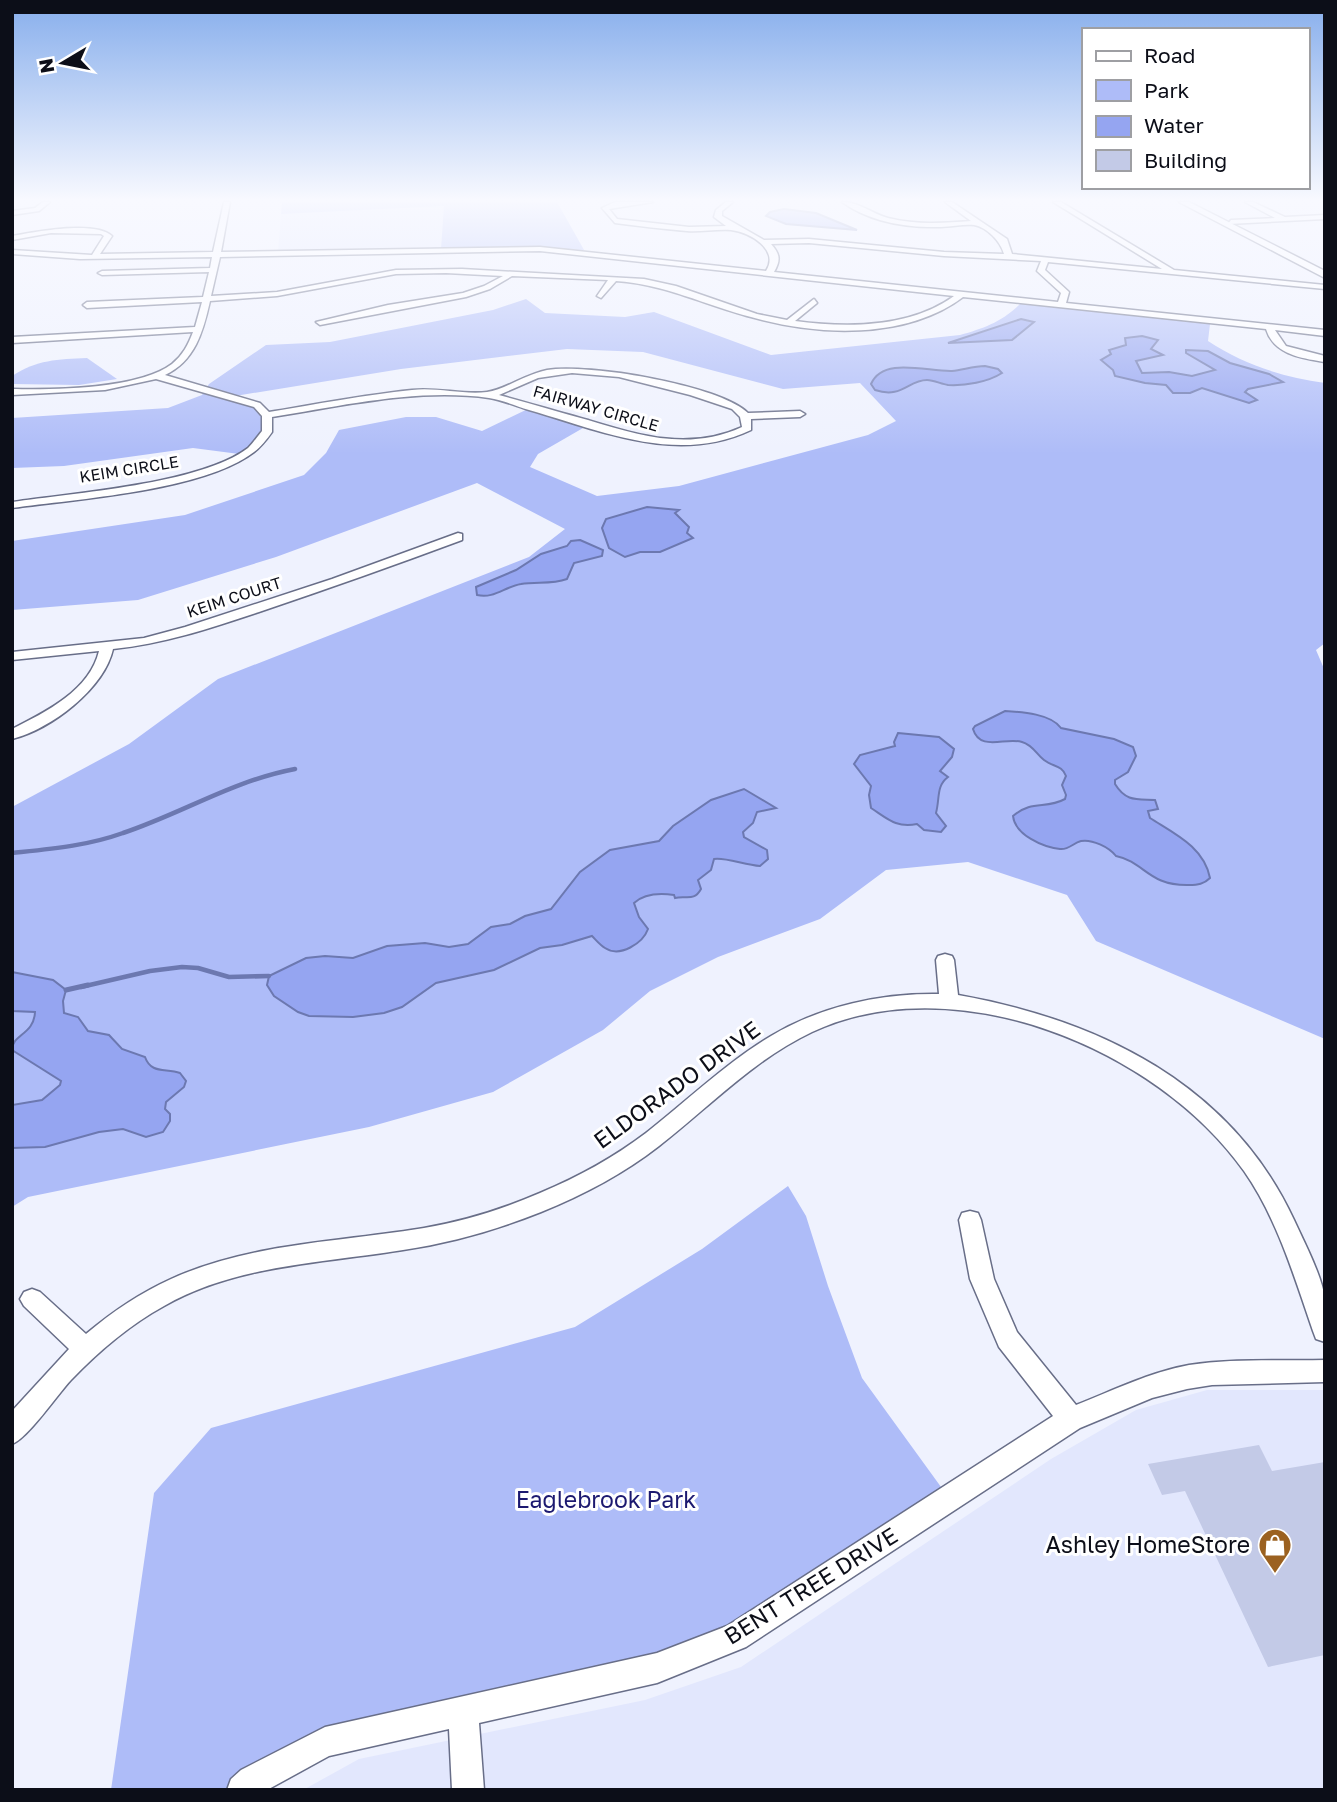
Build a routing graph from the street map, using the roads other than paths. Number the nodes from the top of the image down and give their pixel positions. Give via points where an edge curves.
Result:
1 (209, 286) edge
2 (322, 286) edge
3 (494, 286) edge
4 (608, 286) edge
5 (668, 286) edge
6 (896, 286) edge
7 (1058, 286) edge
8 (963, 293) junction
9 (601, 296) dead end
10 (206, 298) junction
11 (814, 301) dead end
12 (1062, 304) junction
13 (87, 305) dead end
14 (320, 322) dead end
15 (789, 322) junction
16 (1270, 327) junction
17 (197, 330) junction
18 (1325, 333) edge
19 (12, 340) edge
20 (1325, 359) edge
21 (154, 375) junction
22 (12, 392) edge
23 (490, 395) junction
24 (800, 414) dead end
25 (267, 415) junction
26 (745, 416) junction
27 (12, 505) edge
28 (458, 537) dead end
29 (107, 647) junction
30 (12, 656) edge
31 (12, 735) edge
32 (945, 960) dead end
33 (949, 1001) junction
34 (970, 1220) dead end
35 (32, 1299) dead end
36 (1325, 1331) edge
37 (86, 1348) junction
38 (1325, 1371) edge
39 (1071, 1419) junction
40 (12, 1432) edge
41 (463, 1710) junction
42 (242, 1790) edge
43 (468, 1790) edge

1 - 10 street
2 - 10 street
3 - 14 street via 471,295
4 - 9 street
5 - 15 street via 756,317
6 - 8 street
7 - 12 street via 1065,292
8 - 12 street
8 - 15 street via 932,314 904,321 865,326
10 - 13 street
10 - 17 street
11 - 15 street
12 - 16 street
16 - 18 street
16 - 20 street via 1278,345
17 - 19 street
17 - 21 street via 186,356
21 - 22 street via 82,391
21 - 25 street via 239,398
23 - 25 street, FAIRWAY CIRCLE via 406,393
23 - 26 street, FAIRWAY CIRCLE via 552,371 606,371 715,400 736,407
23 - 26 street, FAIRWAY CIRCLE via 671,444 728,438 747,428
24 - 26 street
25 - 27 street, KEIM CIRCLE via 267,431 247,455 205,471 176,481
28 - 29 street, KEIM COURT via 190,630
29 - 30 street, KEIM COURT
29 - 31 street via 101,668 79,692
32 - 33 street
33 - 36 street, ELDORADO DRIVE via 1046,1022 1111,1049 1181,1093 1236,1146 1282,1213
33 - 37 street, ELDORADO DRIVE via 876,1007 805,1027 746,1062 631,1155 546,1200 447,1232 233,1267 177,1287
34 - 39 street via 982,1279 1008,1339
35 - 37 street
37 - 40 street, ELDORADO DRIVE via 36,1399
38 - 39 street, BENT TREE DRIVE via 1187,1377
39 - 41 street, BENT TREE DRIVE via 736,1637 657,1668
41 - 42 street, BENT TREE DRIVE via 325,1742
41 - 43 street

